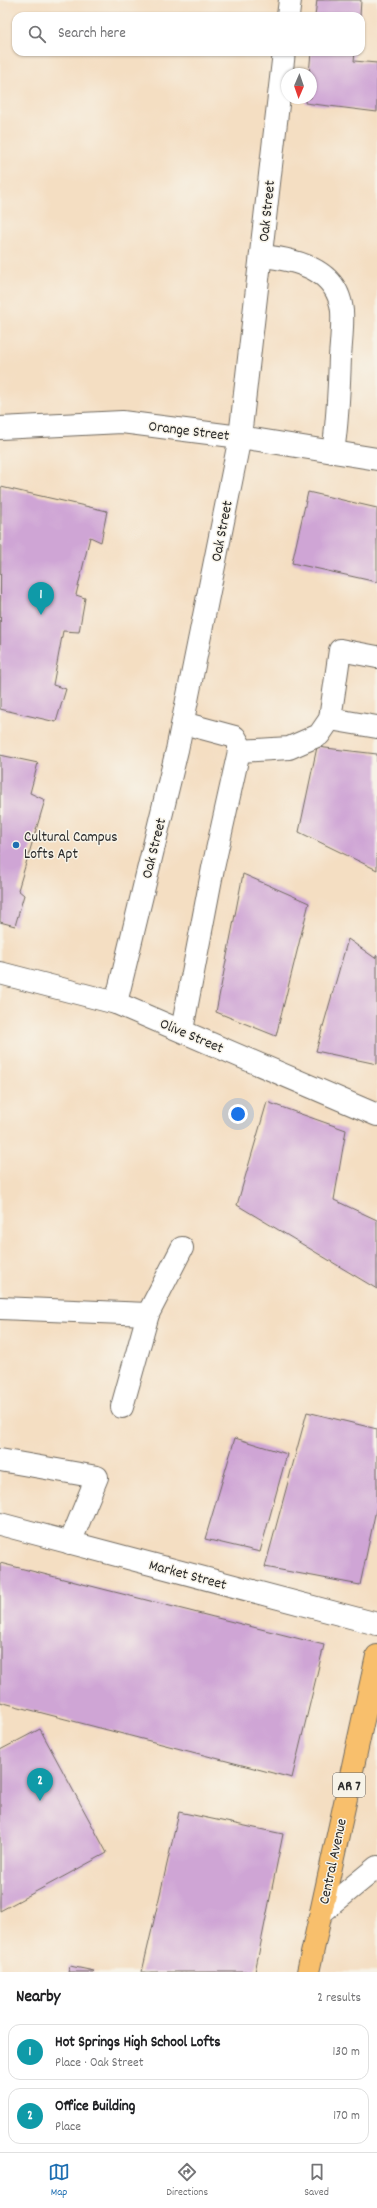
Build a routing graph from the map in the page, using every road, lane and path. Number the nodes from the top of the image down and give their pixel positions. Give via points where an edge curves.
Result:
1 (290, 0) edge
2 (288, 12) edge
3 (284, 56) edge
4 (261, 256) junction
5 (0, 428) edge
6 (240, 437) junction
7 (333, 452) junction
8 (377, 459) edge
9 (377, 657) edge
10 (330, 719) junction
11 (183, 723) junction
12 (377, 727) edge
13 (239, 751) junction
14 (0, 973) edge
15 (116, 1003) junction
16 (182, 1030) junction
17 (377, 1115) edge
18 (182, 1248) dead end
19 (0, 1308) edge
20 (148, 1314) junction
21 (122, 1407) dead end
22 (0, 1460) edge
23 (0, 1524) edge
24 (70, 1543) junction
25 (377, 1624) edge
26 (377, 1656) edge
27 (377, 1867) edge
28 (321, 1913) junction
29 (308, 1972) edge

1 - 2 street
3 - 4 street, Oak Street
4 - 6 street, Oak Street
4 - 7 street via 285,258 306,264 323,275 336,291 342,310 338,416
5 - 6 street, Orange Street via 122,422
6 - 7 street, Orange Street
6 - 11 street, Oak Street
7 - 8 street, Orange Street
9 - 10 street via 340,650
10 - 12 street
10 - 13 street via 319,734 289,748
11 - 13 street via 235,738
11 - 15 street, Oak Street
13 - 16 street
14 - 15 street, Olive Street
15 - 16 street, Olive Street
16 - 17 street, Olive Street
18 - 20 street
19 - 20 street
20 - 21 street
22 - 24 street via 97,1477
23 - 24 street, Market Street
24 - 25 street, Market Street
26 - 28 main road, Central Avenue / AR 7
27 - 28 street
28 - 29 main road, Central Avenue / AR 7

